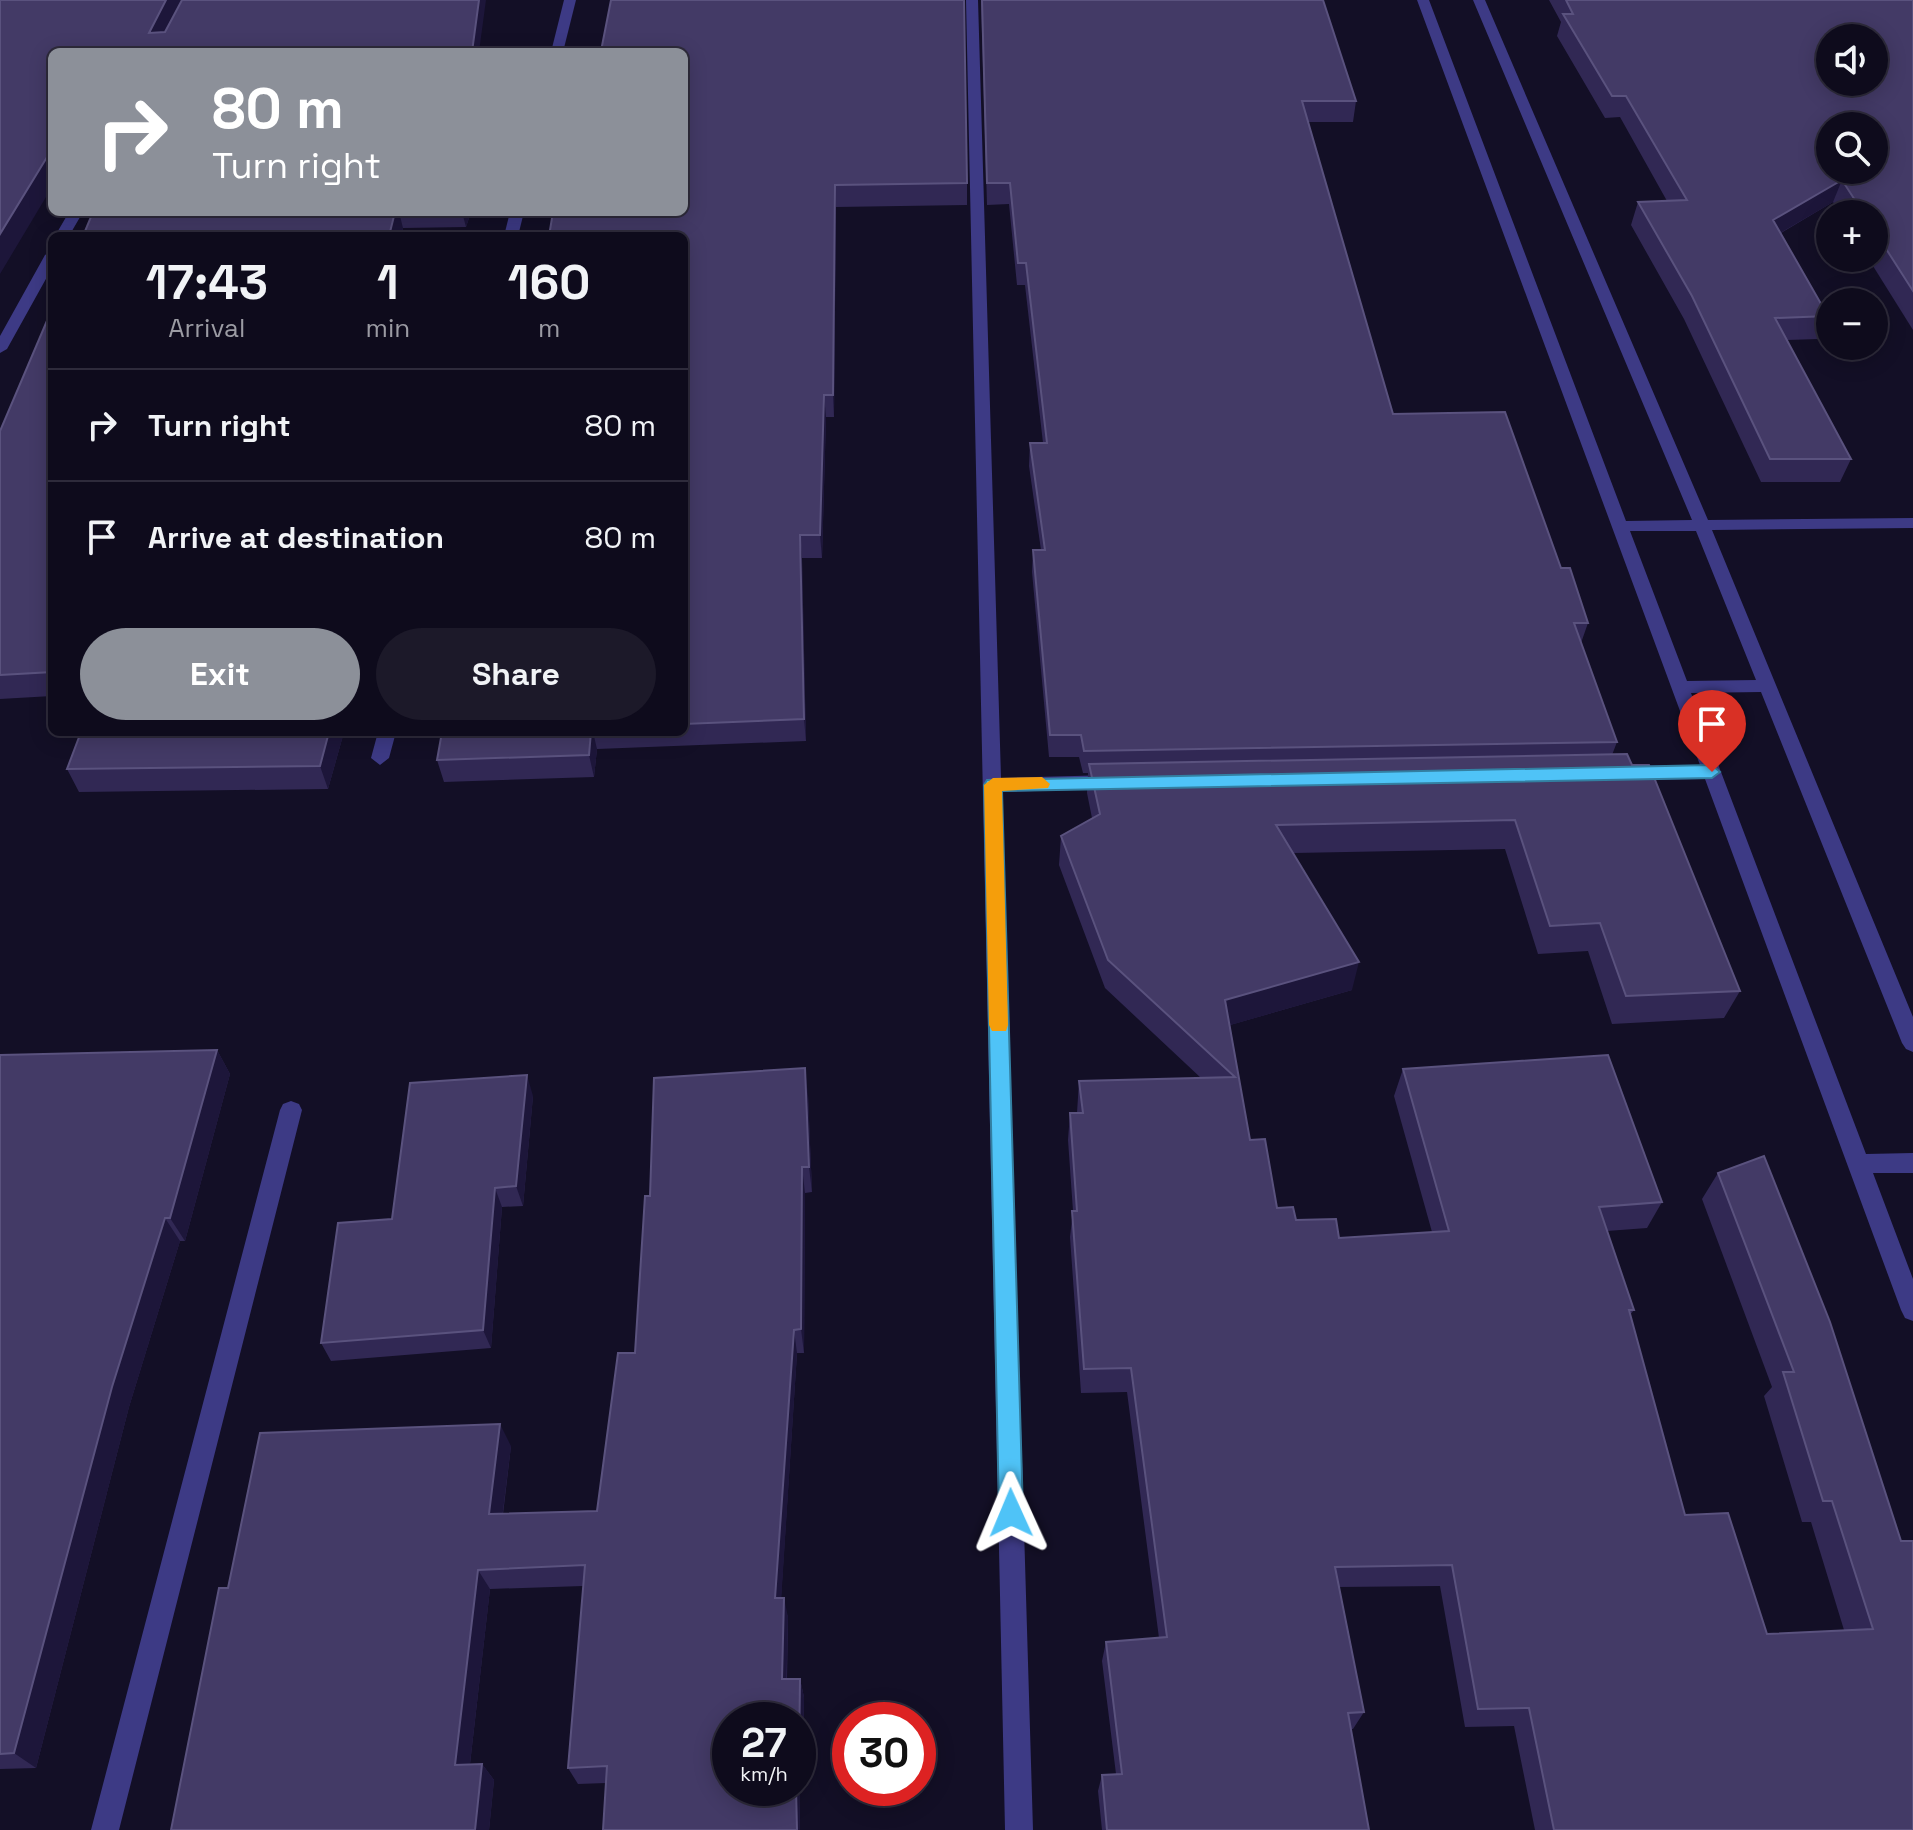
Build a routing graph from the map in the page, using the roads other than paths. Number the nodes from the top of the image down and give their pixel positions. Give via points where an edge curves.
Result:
1 (570, 0) edge
2 (972, 0) edge
3 (1423, 0) edge
4 (1479, 0) edge
5 (558, 48) edge
6 (48, 262) edge
7 (0, 349) edge
8 (1913, 523) edge
9 (1702, 525) junction
10 (1620, 526) junction
11 (1767, 686) junction
12 (1680, 687) junction
13 (386, 736) edge
14 (380, 758) dead end
15 (1712, 772) junction
16 (1600, 774) edge
17 (1137, 782) edge
18 (993, 785) junction
19 (1913, 1043) edge
20 (291, 1110) dead end
21 (1913, 1163) edge
22 (1858, 1164) junction
23 (1913, 1310) edge
24 (105, 1830) edge
25 (1019, 1830) edge

1 - 5 street
2 - 18 street
3 - 10 street
4 - 9 street
6 - 7 street
8 - 9 street
9 - 10 street
9 - 11 street
10 - 12 street
11 - 12 street
11 - 19 street
12 - 15 street
13 - 14 street
15 - 16 street
15 - 22 street
17 - 18 street
18 - 25 street
20 - 24 street
21 - 22 street
22 - 23 street

